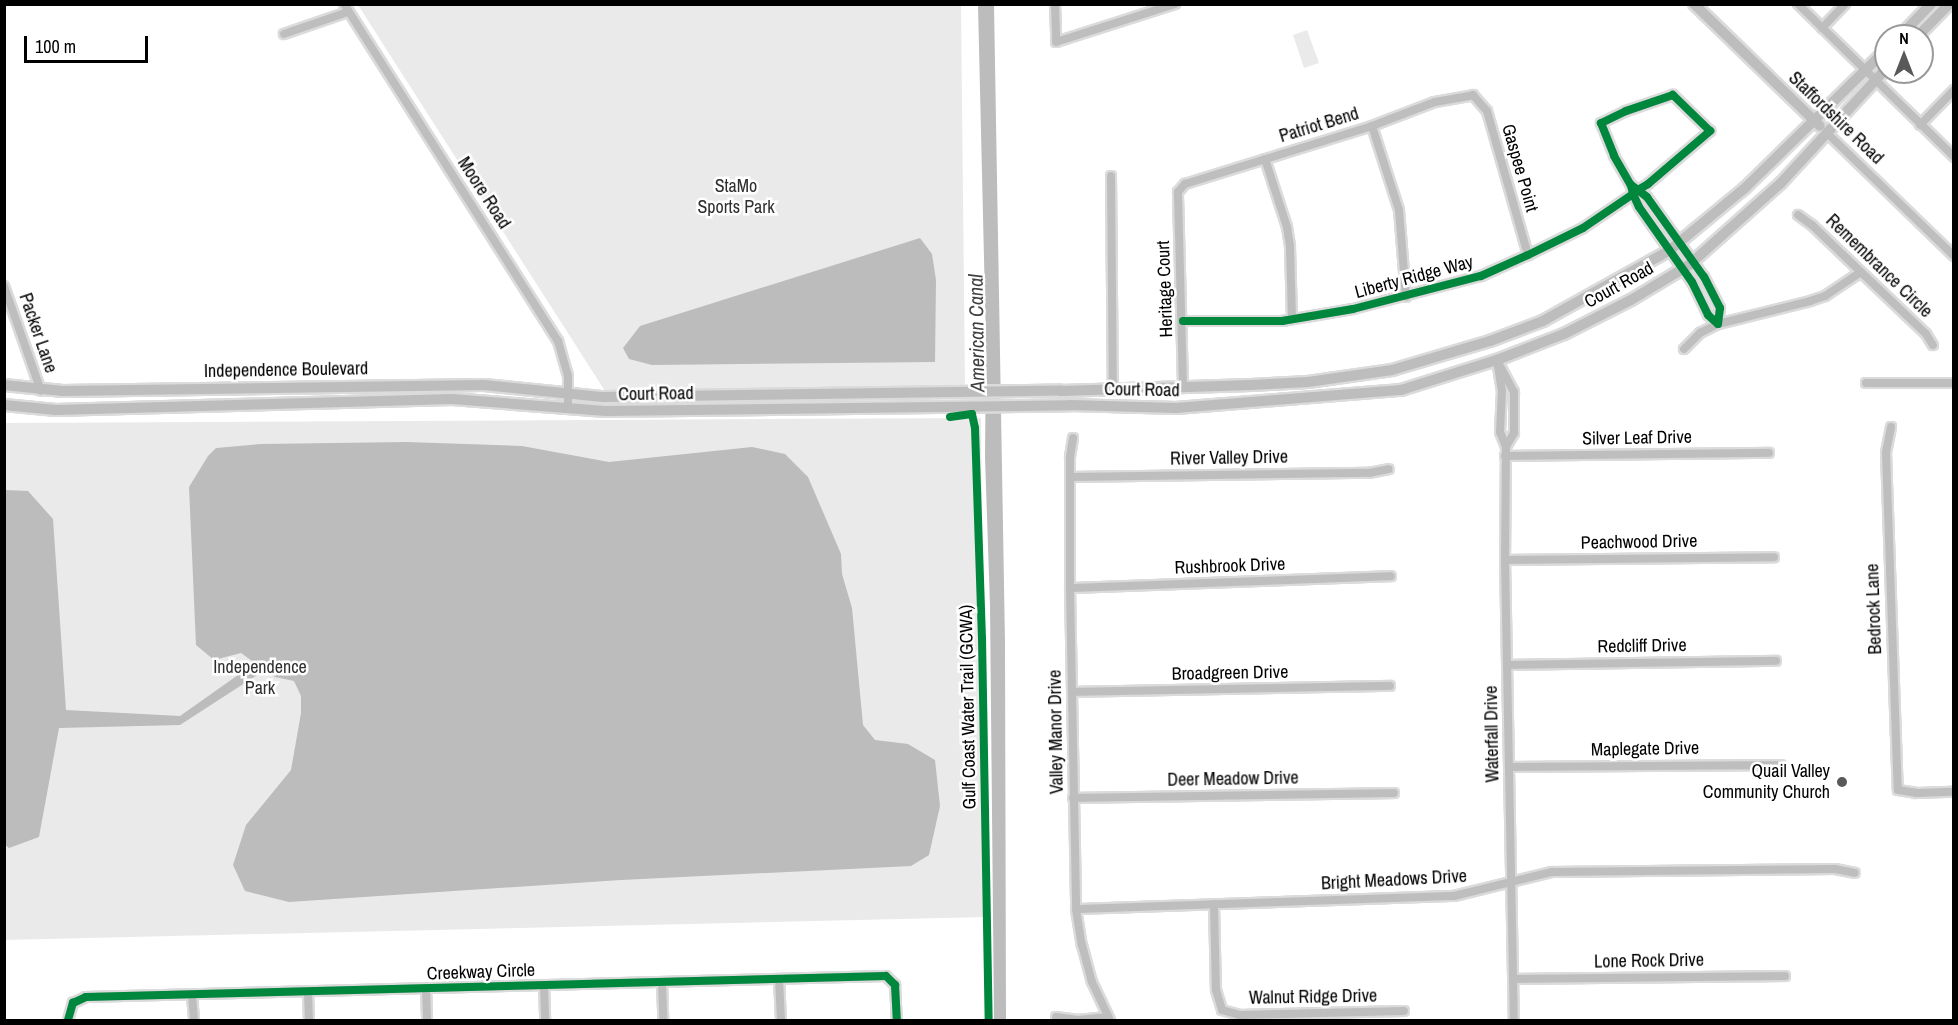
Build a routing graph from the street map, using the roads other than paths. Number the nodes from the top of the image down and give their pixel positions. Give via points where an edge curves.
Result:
1 (1055, 4) edge
2 (1175, 4) edge
3 (1694, 4) edge
4 (1798, 4) edge
5 (1845, 4) edge
6 (1931, 4) edge
7 (1949, 4) edge
8 (346, 8) edge
9 (1912, 24) edge
10 (1930, 24) edge
11 (1822, 28) junction
12 (284, 34) dead end
13 (1874, 63) edge
14 (1865, 72) junction
15 (1874, 81) joint
16 (1877, 84) edge
17 (1953, 90) edge
18 (1473, 95) joint
19 (1816, 122) junction
20 (1920, 125) junction
21 (1371, 126) junction
22 (1827, 133) junction
23 (1953, 157) edge
24 (1265, 159) junction
25 (1111, 176) dead end
26 (1634, 190) junction
27 (1178, 192) joint
28 (1798, 215) dead end
29 (1680, 243) junction
30 (1670, 250) junction
31 (1528, 255) junction
32 (1953, 256) edge
33 (1688, 265) junction
34 (1861, 272) junction
35 (4, 286) edge
36 (1406, 297) junction
37 (1292, 319) junction
38 (1183, 321) junction
39 (1718, 324) junction
40 (1490, 341) junction
41 (1933, 345) dead end
42 (1684, 349) dead end
43 (1497, 360) junction
44 (1866, 383) dead end
45 (1953, 383) edge
46 (4, 385) edge
47 (1183, 386) junction
48 (135, 390) junction
49 (1113, 390) junction
50 (41, 391) junction
51 (950, 393) junction
52 (568, 394) junction
53 (867, 394) junction
54 (4, 405) edge
55 (951, 406) junction
56 (135, 407) junction
57 (568, 408) junction
58 (867, 408) junction
59 (1891, 427) dead end
60 (1073, 438) dead end
61 (1506, 452) junction
62 (1769, 453) dead end
63 (1389, 469) dead end
64 (1070, 477) junction
65 (1774, 557) dead end
66 (1505, 560) junction
67 (1391, 576) dead end
68 (1070, 588) junction
69 (1776, 661) dead end
70 (1508, 664) junction
71 (1390, 686) dead end
72 (1072, 692) junction
73 (1781, 765) dead end
74 (1510, 767) junction
75 (1953, 792) edge
76 (1394, 793) dead end
77 (1073, 798) junction
78 (1855, 873) dead end
79 (1511, 880) junction
80 (1214, 904) junction
81 (1076, 909) junction
82 (1785, 976) dead end
83 (779, 979) junction
84 (1513, 979) junction
85 (662, 982) junction
86 (544, 986) junction
87 (426, 989) junction
88 (308, 993) junction
89 (192, 996) junction
90 (1404, 1011) dead end
91 (1056, 1017) dead end
92 (1108, 1018) edge
93 (68, 1020) edge
94 (194, 1020) edge
95 (309, 1020) edge
96 (427, 1020) edge
97 (545, 1020) edge
98 (663, 1020) edge
99 (781, 1020) edge
100 (897, 1020) edge
101 (1514, 1020) edge

1 - 2 street via 1056,42
3 - 19 main road, Staffordshire Road
4 - 11 street
5 - 11 street
6 - 9 main road
7 - 10 main road
8 - 12 street
8 - 52 street, Moore Road via 549,324 564,354
11 - 14 street
13 - 14 main road
14 - 15 street
14 - 19 main road
15 - 22 main road
16 - 20 street
17 - 20 street
18 - 21 street, Patriot Bend via 1436,102
18 - 31 street, Gaspee Point via 1487,111
19 - 22 main road, Staffordshire Road
19 - 29 main road
20 - 23 street
21 - 24 street, Patriot Bend
21 - 36 street via 1399,210
22 - 32 street, Staffordshire Road
22 - 33 main road via 1781,183
24 - 27 street, Patriot Bend via 1185,184
24 - 37 street via 1287,227
25 - 49 street
26 - 26 street, Liberty Ridge Way via 1601,123 1673,95 1710,131 1676,163
26 - 29 street via 1647,197
26 - 30 street via 1638,207
26 - 31 street, Liberty Ridge Way via 1583,228
27 - 38 street, Heritage Court
28 - 34 street, Remembrance Circle
29 - 30 main road, Court Road
29 - 33 street
30 - 33 street
30 - 40 main road, Court Road via 1551,317
31 - 36 street, Liberty Ridge Way via 1481,276
33 - 39 street via 1708,315
33 - 39 street via 1704,276 1720,309
33 - 43 main road, Court Road via 1564,334
34 - 39 street via 1810,302
34 - 41 street, Remembrance Circle
35 - 50 street, Packer Lane
36 - 37 street, Liberty Ridge Way
37 - 38 street, Liberty Ridge Way
38 - 47 street, Heritage Court
39 - 42 street via 1700,333
40 - 43 main road
40 - 47 main road, Court Road via 1392,370 1347,377
43 - 55 main road, Court Road via 1401,390 1176,408
43 - 61 street, Waterfall Drive via 1502,390 1500,432
43 - 61 street, Waterfall Drive via 1514,392 1514,433
44 - 45 street
46 - 50 main road, Independence Boulevard
47 - 49 main road, Court Road
48 - 50 main road, Independence Boulevard
48 - 52 main road, Independence Boulevard via 452,384
48 - 56 main road
49 - 51 main road, Court Road
51 - 53 main road, Court Road
51 - 55 main road
52 - 53 main road, Court Road
52 - 57 street, Moore Road
53 - 58 main road
54 - 56 main road, Independence Boulevard via 56,410
55 - 58 main road, Court Road
56 - 57 main road, Independence Boulevard via 452,399
57 - 58 main road, Court Road
59 - 75 street, Bedrock Lane via 1886,453 1898,790
60 - 64 street, Valley Manor Drive
61 - 62 street, Silver Leaf Drive
61 - 66 street, Waterfall Drive
63 - 64 street, River Valley Drive via 1369,473
64 - 68 street, Valley Manor Drive
65 - 66 street, Peachwood Drive
66 - 70 street, Waterfall Drive
67 - 68 street, Rushbrook Drive
68 - 72 street, Valley Manor Drive
69 - 70 street, Redcliff Drive
70 - 74 street, Waterfall Drive
71 - 72 street, Broadgreen Drive
72 - 77 street, Valley Manor Drive
73 - 74 street, Maplegate Drive
74 - 79 street, Waterfall Drive
76 - 77 street, Deer Meadow Drive
77 - 81 street, Valley Manor Drive
78 - 79 street, Bright Meadows Drive via 1835,869 1552,872
79 - 80 street, Bright Meadows Drive via 1454,896
79 - 84 street, Waterfall Drive
80 - 81 street, Bright Meadows Drive
80 - 90 street, Walnut Ridge Drive via 1216,990 1222,1010 1239,1015
81 - 92 street, Valley Manor Drive via 1092,982
82 - 84 street, Lone Rock Drive
83 - 85 street, Creekway Circle
83 - 99 street
83 - 100 street, Creekway Circle via 886,976 895,985
84 - 101 street, Waterfall Drive
85 - 86 street, Creekway Circle
85 - 98 street
86 - 87 street, Creekway Circle
86 - 97 street
87 - 88 street, Creekway Circle
87 - 96 street
88 - 89 street, Creekway Circle
88 - 95 street
89 - 93 street, Creekway Circle via 86,998 73,1003
89 - 94 street
91 - 92 street

